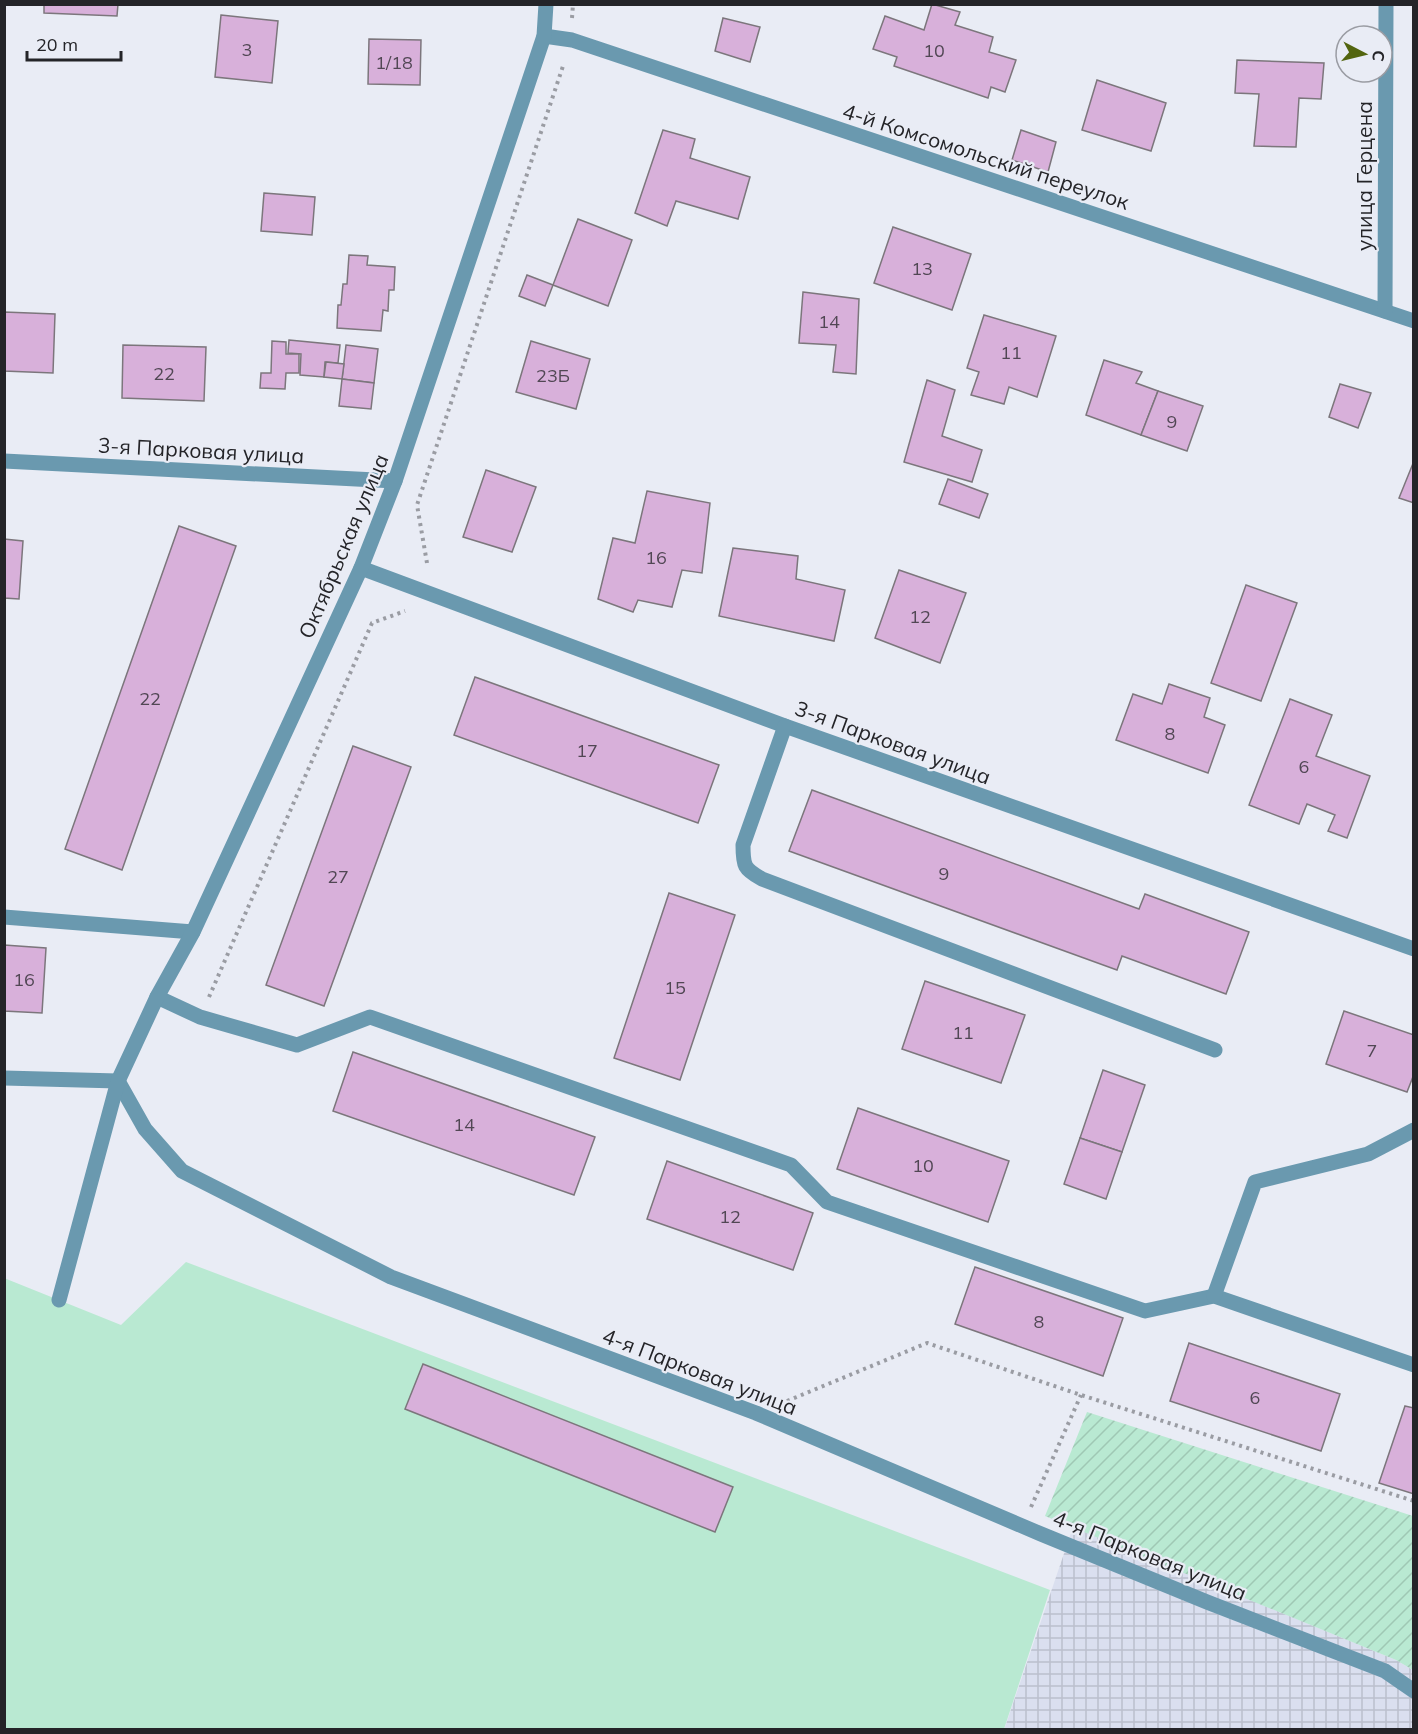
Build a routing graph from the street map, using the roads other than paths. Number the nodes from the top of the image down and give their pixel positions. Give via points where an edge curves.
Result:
1 (546, 4) edge
2 (1386, 4) edge
3 (544, 36) junction
4 (1385, 311) junction
5 (1413, 321) edge
6 (4, 461) edge
7 (395, 481) junction
8 (361, 568) junction
9 (785, 726) junction
10 (4, 917) edge
11 (193, 932) junction
12 (1413, 949) edge
13 (157, 997) junction
14 (1215, 1050) dead end
15 (4, 1078) edge
16 (118, 1081) junction
17 (1413, 1130) edge
18 (1214, 1296) junction
19 (59, 1300) dead end
20 (1413, 1365) edge
21 (1413, 1690) edge

1 - 3 street, Октябрьская улица
2 - 4 street, улица Герцена
3 - 4 street, 4-й Комсомольский переулок via 572,40
3 - 7 street, Октябрьская улица
4 - 5 street, 4-й Комсомольский переулок
6 - 7 street, 3-я Парковая улица
7 - 8 street, Октябрьская улица
8 - 9 street, 3-я Парковая улица
8 - 11 street, Октябрьская улица
9 - 12 street, 3-я Парковая улица
9 - 14 street via 743,845 743,862 748,871 773,884
10 - 11 street
11 - 13 street, Октябрьская улица
13 - 16 street, Октябрьская улица
13 - 18 street via 200,1017 297,1046 370,1017 791,1165 827,1202 1145,1311
15 - 16 street
16 - 19 street, Октябрьская улица
16 - 21 street, 4-я Парковая улица via 146,1129 182,1171 391,1277 756,1413 1207,1602 1385,1671
17 - 18 street via 1368,1154 1256,1182
18 - 20 street

